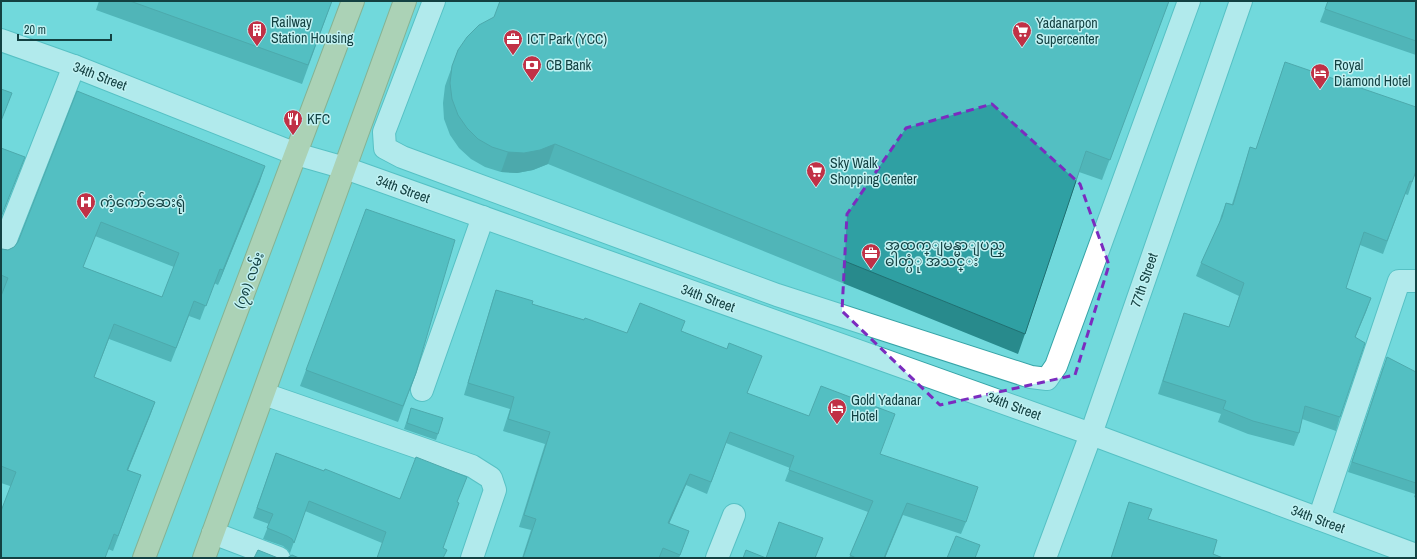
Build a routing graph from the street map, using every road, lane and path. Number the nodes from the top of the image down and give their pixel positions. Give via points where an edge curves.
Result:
1 (352, 1) edge
2 (406, 1) edge
3 (434, 1) edge
4 (1189, 1) edge
5 (1241, 1) edge
6 (1, 40) edge
7 (74, 66) junction
8 (296, 154) junction
9 (345, 168) junction
10 (483, 217) junction
11 (1, 252) edge
12 (1416, 281) edge
13 (777, 295) junction
14 (753, 314) junction
15 (422, 390) dead end
16 (264, 394) junction
17 (1091, 434) junction
18 (734, 515) dead end
19 (1319, 519) junction
20 (214, 533) junction
21 (1416, 555) edge
22 (144, 558) edge
23 (204, 558) edge
24 (279, 558) edge
25 (472, 558) edge
26 (717, 558) edge
27 (1045, 558) edge

1 - 8 main road, (၇၈) လမ်း
2 - 9 main road
3 - 13 street via 384,132 385,148 402,157
4 - 13 street via 1056,366 1047,379 1031,377
5 - 17 street, 77th Street
6 - 7 street, 34th Street
7 - 8 street, 34th Street
7 - 11 street
8 - 9 street, 34th Street
8 - 22 main road, (၇၈) လမ်း
9 - 10 street, 34th Street
9 - 16 main road
10 - 14 street, 34th Street
10 - 15 street
12 - 19 street via 1399,281
13 - 14 street
14 - 17 street, 34th Street
16 - 20 main road
16 - 25 street via 472,466 491,478 495,490
17 - 19 street, 34th Street
17 - 27 street, 77th Street
18 - 26 street
19 - 21 street, 34th Street
20 - 23 main road
20 - 24 street

